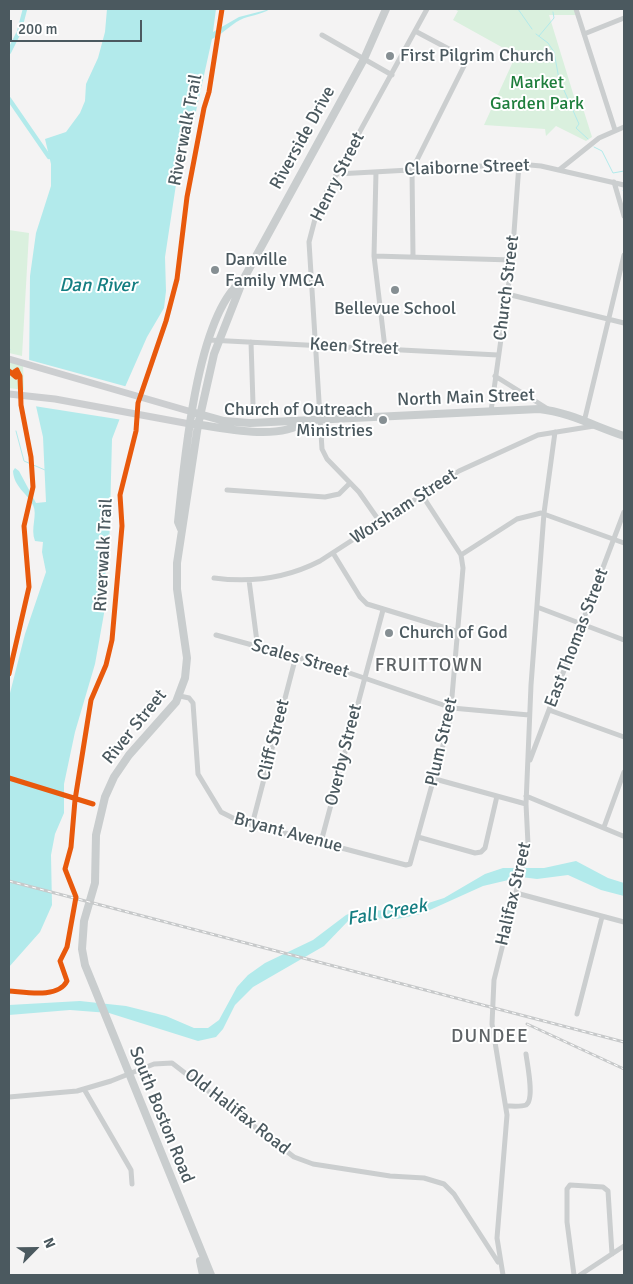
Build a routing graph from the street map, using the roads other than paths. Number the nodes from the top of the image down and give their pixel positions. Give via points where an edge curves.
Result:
1 (386, 9) edge
2 (427, 9) edge
3 (576, 9) edge
4 (624, 18) edge
5 (416, 31) junction
6 (584, 34) junction
7 (322, 35) dead end
8 (364, 59) junction
9 (392, 75) junction
10 (624, 127) edge
11 (614, 130) junction
12 (519, 164) junction
13 (412, 170) junction
14 (558, 170) junction
15 (376, 172) junction
16 (337, 174) junction
17 (614, 182) junction
18 (624, 185) edge
19 (624, 216) edge
20 (624, 255) edge
21 (374, 256) junction
22 (413, 256) junction
23 (512, 260) junction
24 (243, 280) junction
25 (507, 294) junction
26 (609, 318) junction
27 (624, 322) edge
28 (209, 340) junction
29 (220, 340) junction
30 (251, 342) junction
31 (314, 345) junction
32 (385, 348) junction
33 (498, 355) junction
34 (9, 359) edge
35 (495, 376) junction
36 (11, 394) edge
37 (253, 404) dead end
38 (550, 410) junction
39 (491, 411) junction
40 (196, 413) junction
41 (319, 421) junction
42 (305, 422) junction
43 (584, 422) junction
44 (194, 424) junction
45 (594, 426) junction
46 (555, 432) junction
47 (624, 436) edge
48 (350, 484) junction
49 (227, 490) dead end
50 (422, 495) junction
51 (624, 512) edge
52 (544, 513) junction
53 (380, 522) junction
54 (614, 539) junction
55 (624, 542) edge
56 (334, 552) junction
57 (460, 555) junction
58 (214, 578) dead end
59 (249, 580) junction
60 (537, 607) junction
61 (383, 610) junction
62 (582, 623) junction
63 (459, 632) junction
64 (216, 635) dead end
65 (624, 640) edge
66 (260, 647) junction
67 (296, 656) junction
68 (364, 677) junction
69 (180, 696) junction
70 (452, 708) junction
71 (549, 710) junction
72 (529, 715) junction
73 (624, 737) edge
74 (528, 764) junction
75 (624, 772) edge
76 (434, 779) junction
77 (497, 796) junction
78 (526, 796) junction
79 (526, 804) junction
80 (252, 825) junction
81 (604, 827) junction
82 (623, 836) edge
83 (418, 837) junction
84 (321, 842) junction
85 (397, 862) joint
86 (516, 893) junction
87 (602, 917) junction
88 (624, 922) edge
89 (97, 997) joint
90 (577, 1014) dead end
91 (526, 1054) dead end
92 (128, 1074) junction
93 (84, 1089) junction
94 (9, 1097) edge
95 (506, 1106) junction
96 (132, 1184) dead end
97 (196, 1244) junction
98 (624, 1246) edge
99 (612, 1254) junction
100 (500, 1265) junction
101 (203, 1275) edge
102 (210, 1275) edge
103 (503, 1275) edge
104 (574, 1275) edge
105 (580, 1275) edge

1 - 8 main road, Riverside Drive
2 - 5 street, Henry Street
3 - 6 street
4 - 6 street
5 - 9 street, Henry Street
5 - 13 street via 464,57 466,65
6 - 11 street
7 - 8 street
8 - 9 street
8 - 24 main road, Riverside Drive
9 - 16 street, Henry Street
10 - 11 street
11 - 14 street
12 - 13 street, Claiborne Street
12 - 14 street, Claiborne Street
12 - 23 street, Church Street
13 - 15 street, Claiborne Street
13 - 22 street
14 - 17 street, Claiborne Street
15 - 16 street, Claiborne Street
15 - 21 street
16 - 31 street, Henry Street via 319,208 309,242
17 - 18 street, Claiborne Street
17 - 19 street
20 - 26 street
21 - 22 street
21 - 32 street
22 - 23 street
23 - 25 street, Church Street
24 - 28 main road, Riverside Drive via 236,285 224,305
24 - 29 main road, Riverside Drive
25 - 26 street
25 - 33 street, Church Street
26 - 27 street
26 - 43 street
28 - 29 street, Keen Street
28 - 40 main road, Riverside Drive via 203,358
29 - 30 street, Keen Street
29 - 40 main road, Riverside Drive
30 - 31 street, Keen Street
30 - 37 street
31 - 32 street, Keen Street
31 - 41 street, Henry Street
32 - 33 street, Keen Street
33 - 35 street, Church Street
34 - 40 main road
35 - 38 street
35 - 39 street, Church Street
36 - 44 main road
38 - 39 main road, North Main Street
38 - 43 main road, North Main Street
39 - 41 main road, North Main Street
40 - 42 main road, North Main Street via 236,422
40 - 44 main road, River Street
41 - 42 main road, North Main Street
41 - 48 street, Henry Street via 325,455
42 - 44 main road, North Main Street via 298,426 253,432
43 - 45 main road, North Main Street
44 - 69 main road, River Street via 176,578 187,658
45 - 46 street, Worsham Street
45 - 47 main road, North Main Street
46 - 50 street, Worsham Street via 529,438 491,455
46 - 52 street, Halifax Street
48 - 49 street via 338,494 325,497
48 - 53 street, Henry Street
50 - 53 street, Worsham Street
50 - 57 street, Plum Street
51 - 54 street, East Thomas Street
52 - 54 street
52 - 57 street via 517,519
52 - 60 street, Halifax Street
53 - 56 street, Worsham Street
54 - 55 street
54 - 62 street, East Thomas Street
56 - 59 street, Worsham Street via 295,572
56 - 61 street via 360,597 367,604
57 - 63 street, Plum Street via 464,568
58 - 59 street, Worsham Street
59 - 66 street
60 - 62 street
60 - 72 street, Halifax Street
61 - 63 street
61 - 68 street, Overby Street
62 - 65 street
62 - 71 street, East Thomas Street
63 - 70 street, Plum Street
64 - 66 street, Scales Street
66 - 67 street, Scales Street
67 - 68 street, Scales Street
67 - 80 street, Cliff Street
68 - 70 street, Scales Street
68 - 84 street, Overby Street
69 - 80 street, Bryant Avenue via 189,698 193,704 196,764 200,779 226,816
69 - 89 main road, River Street via 120,767 101,807 96,835 95,883 82,940 85,966
70 - 72 street, Scales Street
70 - 76 street, Plum Street
71 - 73 street
71 - 74 street, East Thomas Street
72 - 74 street, Halifax Street
74 - 78 street, Halifax Street
75 - 81 street
76 - 77 street
76 - 83 street, Plum Street
77 - 79 street
77 - 83 street via 484,850 478,853
78 - 79 street, Halifax Street
78 - 81 street
79 - 86 street, Halifax Street via 528,837
80 - 84 street, Bryant Avenue
81 - 82 street
83 - 85 street, Plum Street via 410,864
84 - 85 street, Bryant Avenue
86 - 87 street
86 - 95 street, Halifax Street via 491,1002
87 - 88 street
87 - 90 street
89 - 92 main road, South Boston Road
91 - 95 street via 529,1102
92 - 93 street, Old Halifax Road
92 - 97 main road, South Boston Road
92 - 100 street, Old Halifax Road via 161,1063 176,1065 282,1149 304,1161 381,1175 424,1178 444,1184 454,1194
93 - 94 street, Old Halifax Road
93 - 96 street via 131,1170
95 - 100 street, Halifax Street via 497,1238
97 - 101 main road, South Boston Road
97 - 102 main road, South Boston Road
98 - 99 street
99 - 104 street via 608,1191 603,1187 570,1185 567,1189 567,1213
99 - 105 street
100 - 103 street

